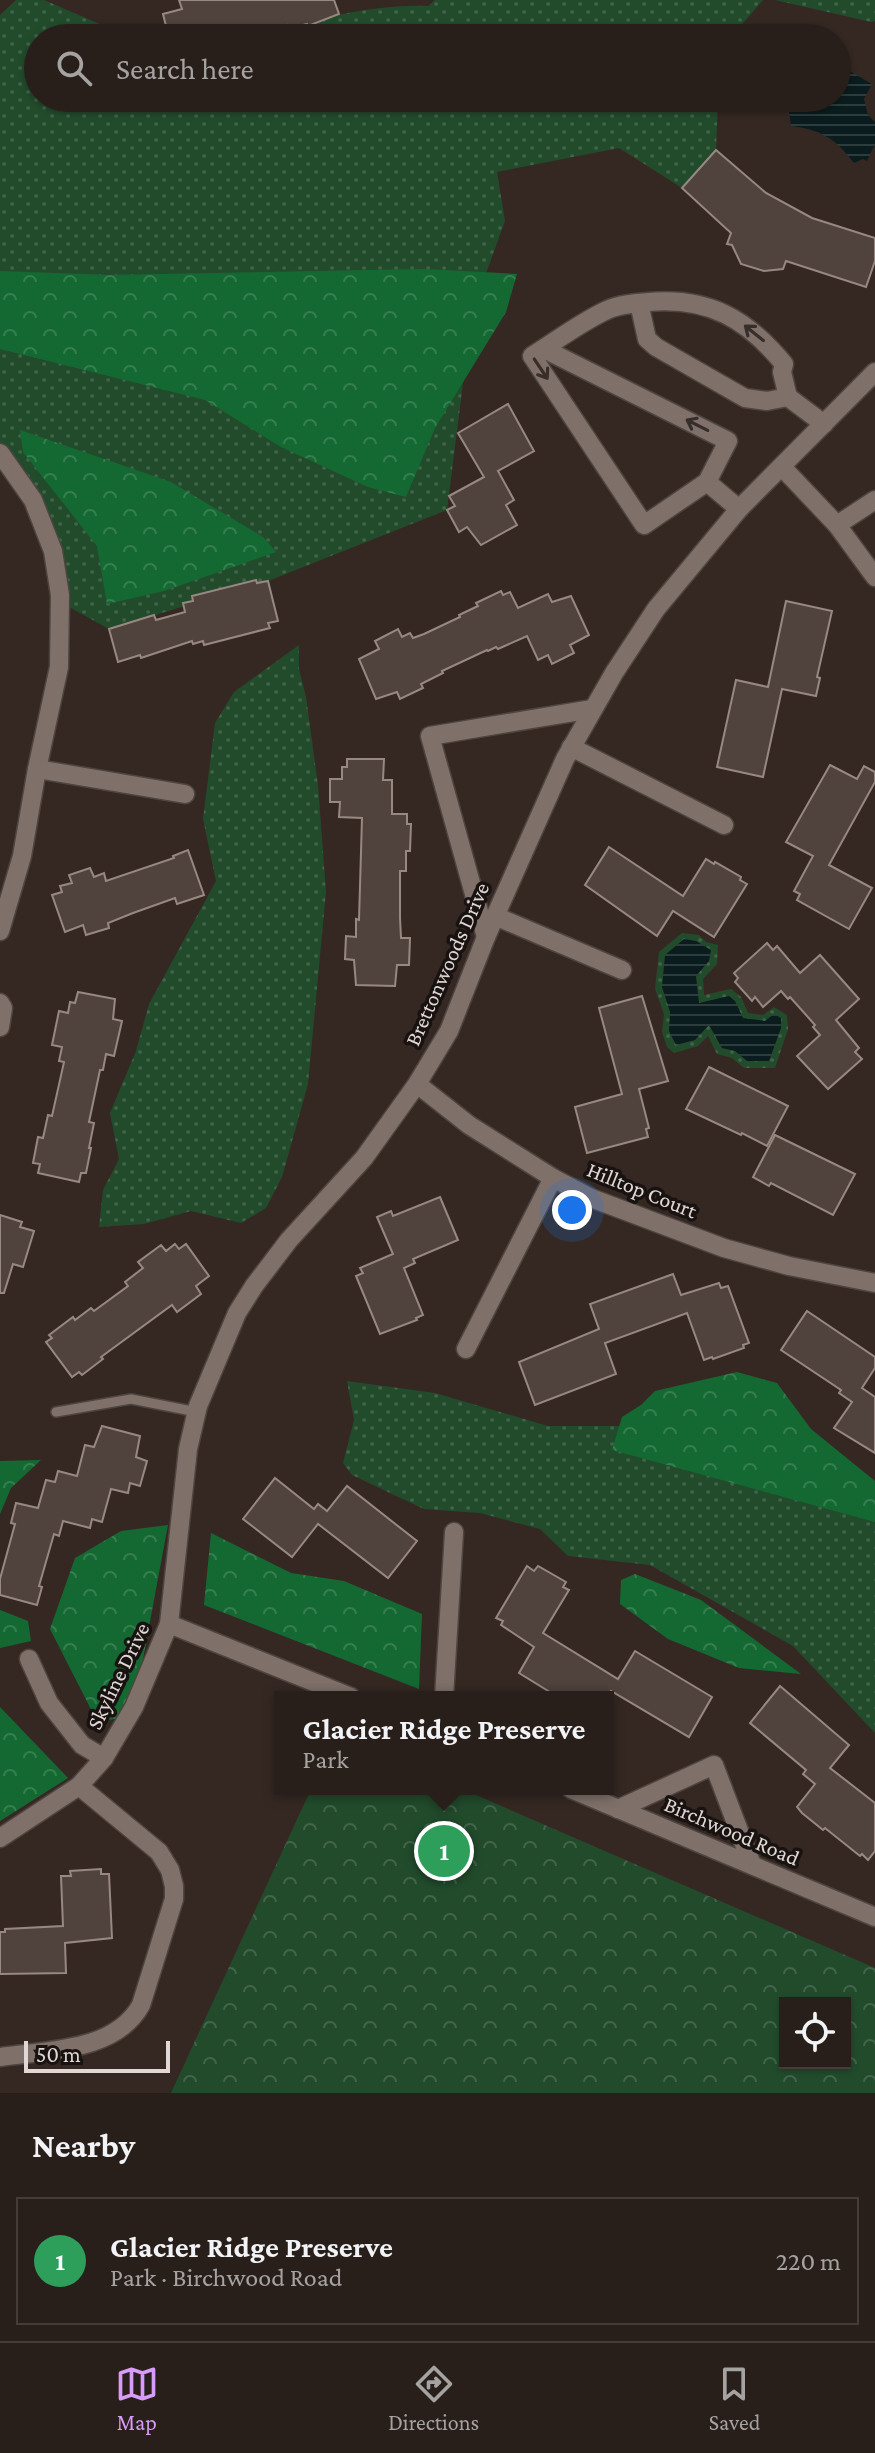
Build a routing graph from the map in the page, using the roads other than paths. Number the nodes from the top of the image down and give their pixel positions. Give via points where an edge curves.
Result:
1 (639, 303) junction
2 (544, 349) junction
3 (875, 372) edge
4 (788, 397) junction
5 (824, 424) junction
6 (0, 453) edge
7 (782, 467) junction
8 (707, 482) junction
9 (875, 500) edge
10 (739, 509) junction
11 (837, 525) junction
12 (875, 577) edge
13 (592, 709) junction
14 (571, 747) junction
15 (37, 769) junction
16 (185, 794) dead end
17 (724, 825) dead end
18 (495, 916) junction
19 (0, 931) edge
20 (486, 937) junction
21 (622, 970) dead end
22 (0, 1003) edge
23 (0, 1027) edge
24 (417, 1084) junction
25 (553, 1178) junction
26 (875, 1283) edge
27 (466, 1349) dead end
28 (56, 1412) dead end
29 (197, 1412) junction
30 (454, 1532) dead end
31 (169, 1624) junction
32 (29, 1659) dead end
33 (336, 1691) edge
34 (444, 1691) edge
35 (104, 1758) junction
36 (79, 1786) junction
37 (585, 1795) edge
38 (618, 1809) junction
39 (0, 1838) edge
40 (752, 1865) junction
41 (875, 1917) edge
42 (0, 2057) edge

1 - 2 street via 608,309
1 - 4 street via 647,339 656,347 745,398
4 -> 1 street via 784,364 752,329 702,304
8 -> 2 street via 728,441
2 -> 8 street via 532,356 644,525
3 - 5 street, Brettonwoods Drive
4 - 5 street
5 - 7 street, Brettonwoods Drive
6 - 15 street via 33,500 53,551 60,595 59,667
7 - 10 street, Brettonwoods Drive
7 - 11 street
8 - 10 street
9 - 11 street
10 - 13 street, Brettonwoods Drive via 656,609
11 - 12 street
13 - 14 street, Brettonwoods Drive
13 - 20 street via 430,736
14 - 17 street
14 - 18 street, Brettonwoods Drive
15 - 16 street
15 - 19 street via 22,856
18 - 20 street, Brettonwoods Drive
18 - 21 street
20 - 24 street, Brettonwoods Drive via 449,1031
22 - 23 street
24 - 25 street, Hilltop Court via 469,1125
24 - 29 street, Brettonwoods Drive via 364,1158 254,1286 237,1313
25 - 26 street, Hilltop Court via 591,1198 724,1248
25 - 27 street
28 - 29 lane via 131,1399
29 - 31 street, Brettonwoods Drive via 186,1463
30 - 34 street
31 - 33 street
31 - 35 street, Skyline Drive via 134,1707
32 - 35 street via 49,1703 82,1745
35 - 36 street, Skyline Drive
36 - 39 street, Skyline Drive
36 - 42 street via 159,1852 170,1870 174,1899 134,2017 86,2044
37 - 38 street, Birchwood Road
38 - 40 street, Birchwood Road
38 - 40 street via 714,1765
40 - 41 street, Birchwood Road

